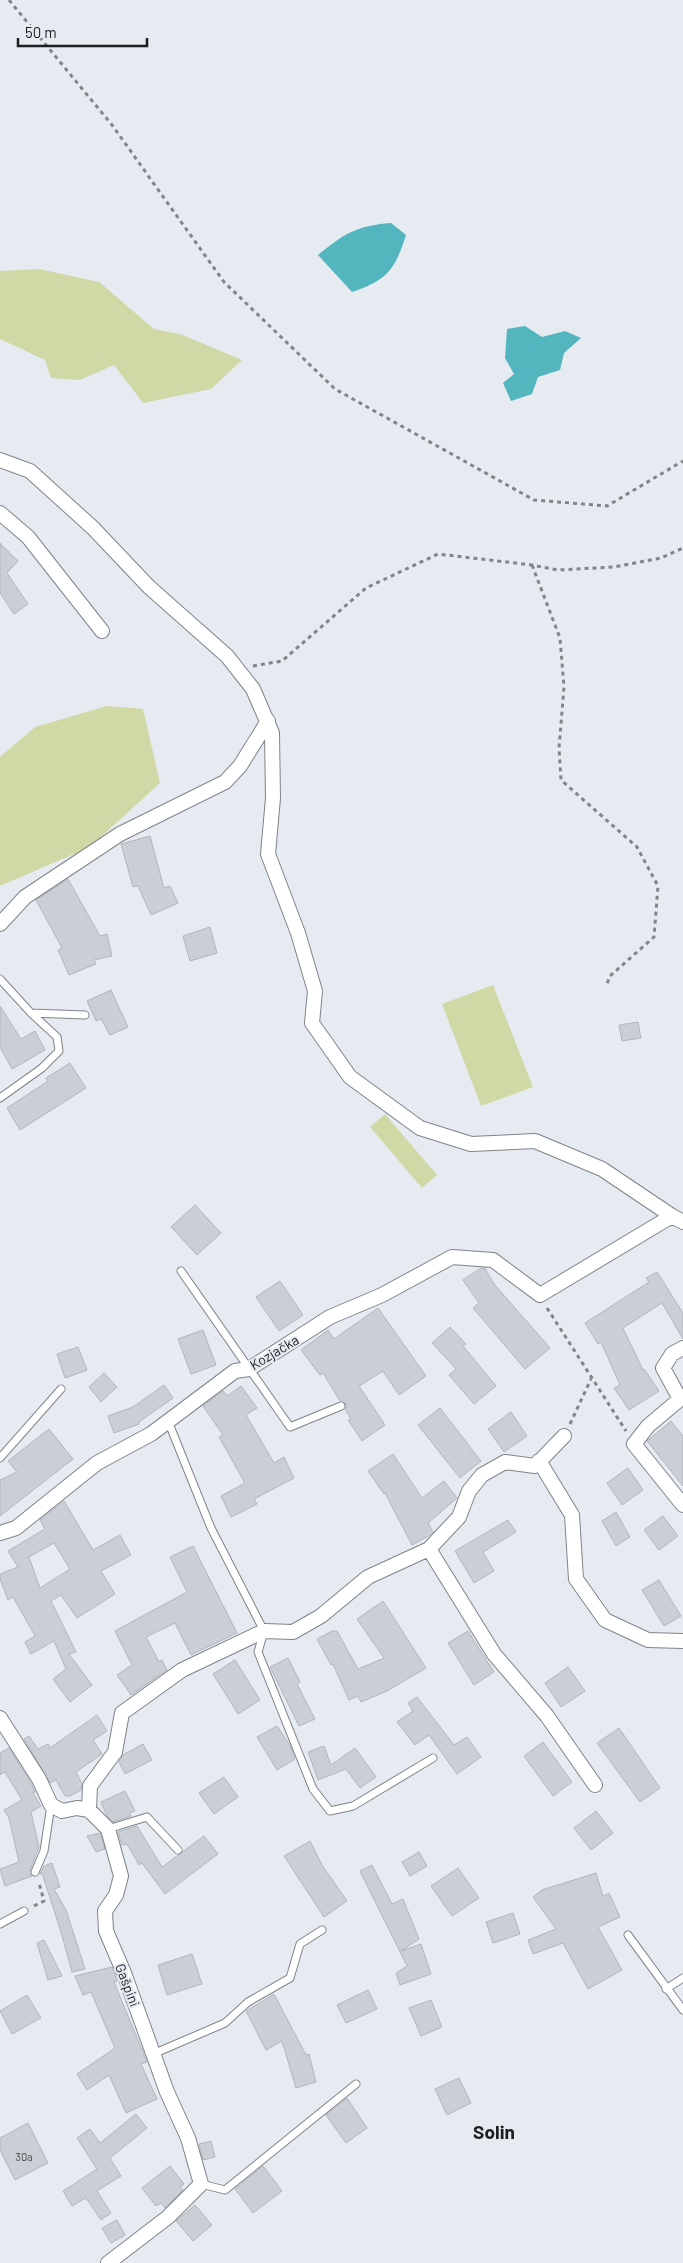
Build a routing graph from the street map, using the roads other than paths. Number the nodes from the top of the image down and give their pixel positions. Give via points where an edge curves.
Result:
1 (0, 460) edge
2 (0, 513) edge
3 (102, 631) dead end
4 (268, 721) junction
5 (0, 924) edge
6 (0, 979) edge
7 (31, 1013) junction
8 (85, 1015) dead end
9 (0, 1098) edge
10 (677, 1219) edge
11 (181, 1271) dead end
12 (683, 1348) edge
13 (249, 1369) junction
14 (61, 1389) dead end
15 (341, 1406) dead end
16 (168, 1421) junction
17 (564, 1436) road end
18 (0, 1458) edge
19 (539, 1461) junction
20 (683, 1505) edge
21 (0, 1533) edge
22 (429, 1549) junction
23 (264, 1632) junction
24 (683, 1640) edge
25 (0, 1718) edge
26 (433, 1758) dead end
27 (596, 1785) dead end
28 (51, 1805) junction
29 (89, 1810) junction
30 (108, 1829) junction
31 (178, 1850) dead end
32 (35, 1872) road end
33 (24, 1911) dead end
34 (0, 1924) edge
35 (322, 1930) dead end
36 (628, 1936) dead end
37 (683, 1978) edge
38 (666, 1989) junction
39 (683, 2010) edge
40 (153, 2054) junction
41 (356, 2084) dead end
42 (202, 2184) junction
43 (108, 2263) edge

1 - 4 street via 30,471 93,528 149,587 228,656 254,689
2 - 3 street via 28,537
4 - 5 street via 240,766 225,782 120,834 25,897
4 - 10 street via 272,733 273,798 268,854 298,933 315,991 312,1023 350,1078 420,1128 471,1144 535,1141 602,1169
6 - 7 lane
7 - 8 lane
7 - 9 lane via 58,1037 59,1051 42,1068
10 - 13 street, Kozjačka via 540,1295 493,1260 452,1257 382,1295 330,1317
11 - 13 lane
12 - 20 street via 672,1354 663,1368 680,1399 648,1426 634,1444
13 - 15 lane via 290,1427
13 - 16 street, Kozjačka via 235,1371
14 - 18 lane
16 - 21 street, Kozjačka via 151,1434 97,1463 16,1528
16 - 23 lane via 211,1528
17 - 19 street
19 - 22 street via 535,1466 505,1462 482,1475 469,1491 459,1517
19 - 24 street via 572,1515 576,1579 605,1620 648,1640
22 - 23 street via 368,1577 321,1616 293,1632
22 - 27 street via 494,1654 547,1716
23 - 26 lane via 258,1652 313,1789 330,1811 353,1806
23 - 29 street via 182,1670 122,1713 115,1752 90,1786
25 - 28 street via 39,1779
28 - 29 street via 62,1811
28 - 32 lane via 44,1851
29 - 30 street
30 - 31 lane via 147,1817
30 - 40 street, Gašpini via 120,1876 116,1895 104,1911 106,1931
33 - 34 lane
35 - 40 lane via 300,1944 290,1978 248,2002 225,2024
36 - 38 lane
37 - 38 lane
38 - 39 lane
40 - 42 street, Gašpini via 188,2138
41 - 42 lane via 225,2190
42 - 43 street via 168,2217

